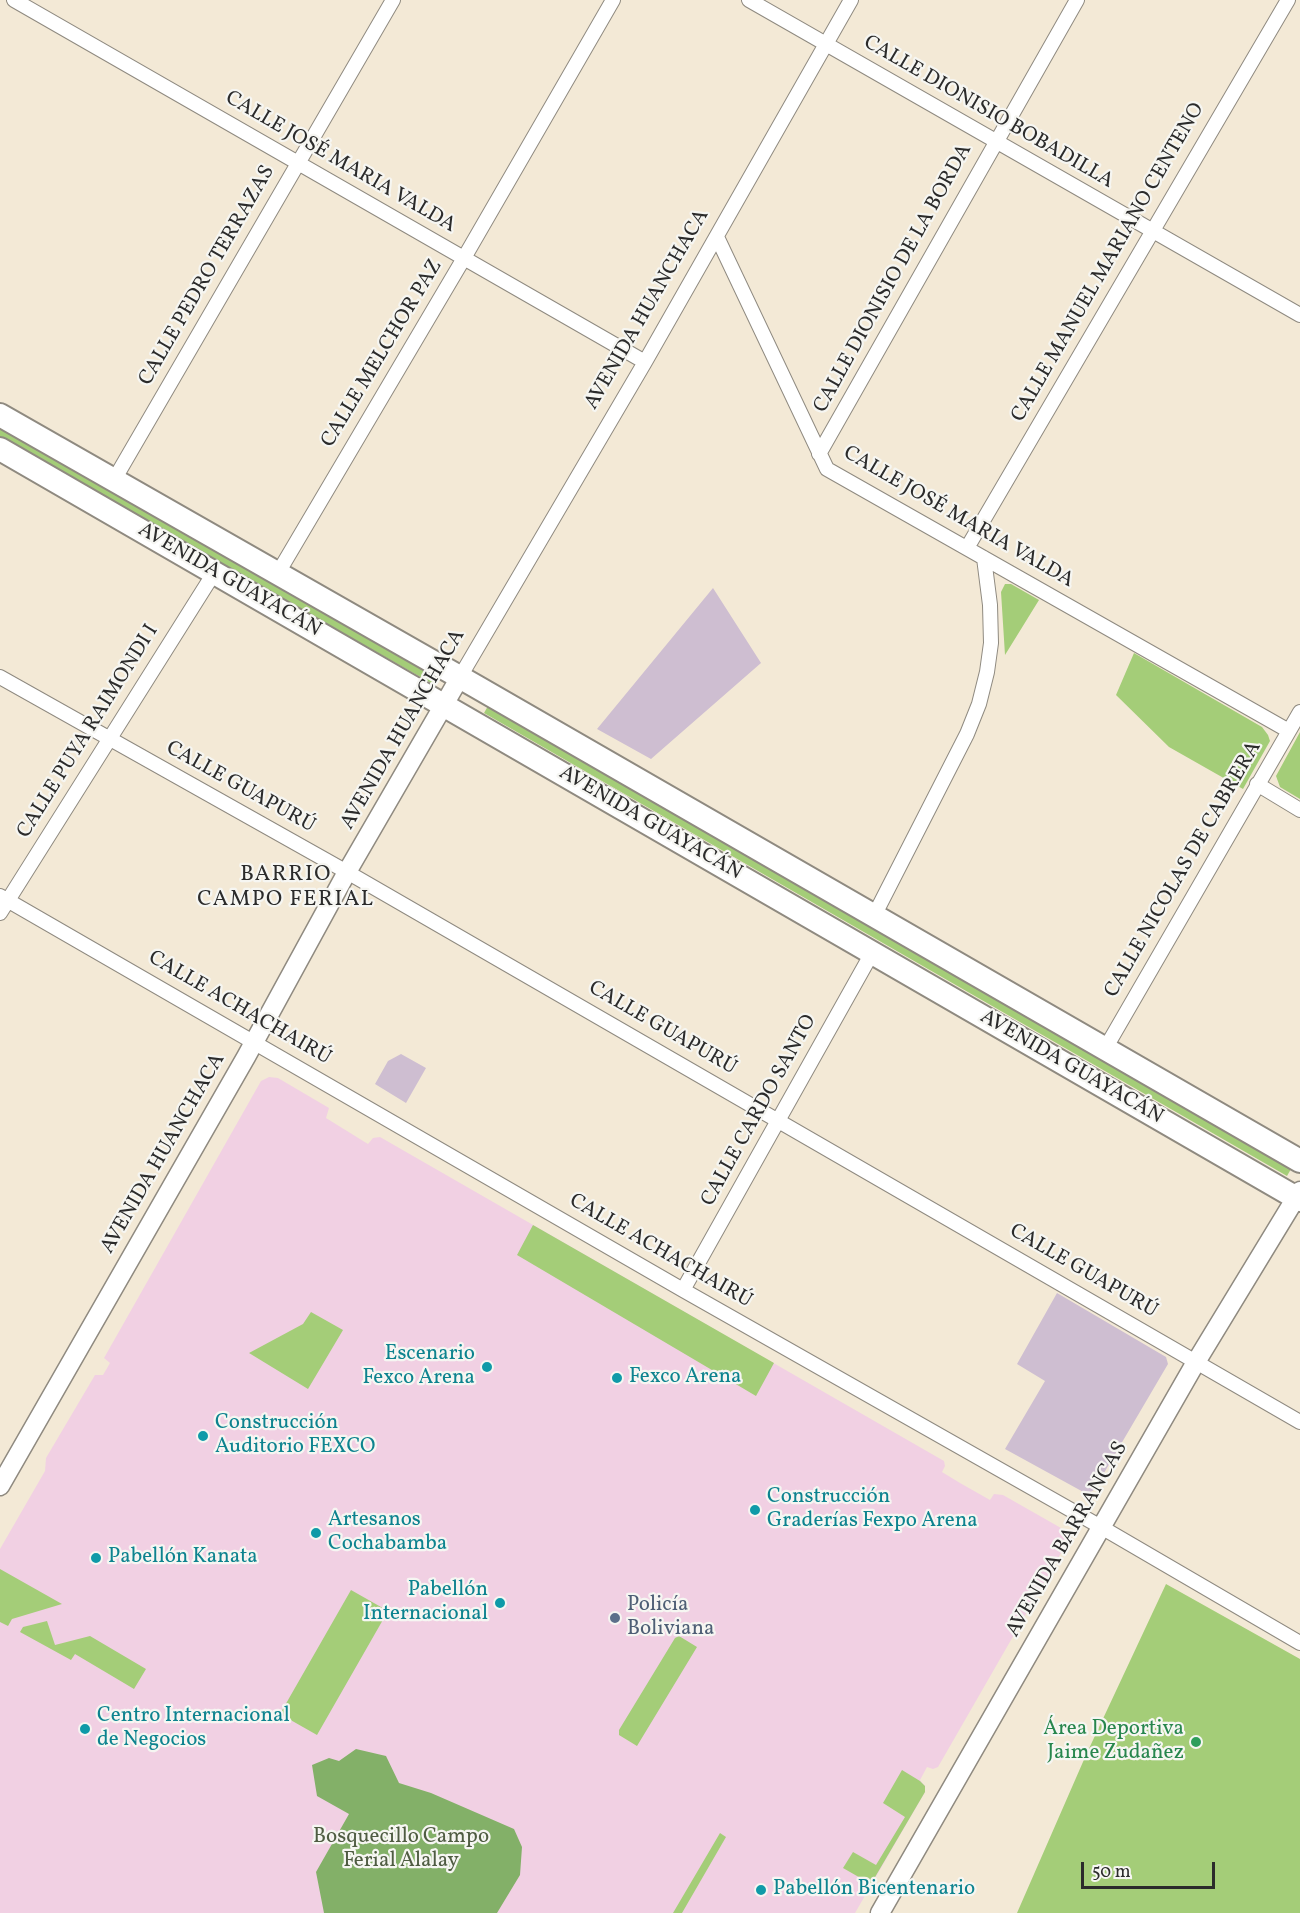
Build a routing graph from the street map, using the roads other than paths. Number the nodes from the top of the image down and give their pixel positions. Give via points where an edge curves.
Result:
1 (14, 0) edge
2 (393, 0) edge
3 (613, 0) edge
4 (750, 0) edge
5 (851, 0) edge
6 (1077, 0) edge
7 (1288, 0) edge
8 (826, 44) junction
9 (995, 142) junction
10 (297, 163) junction
11 (1152, 230) junction
12 (717, 237) junction
13 (464, 258) junction
14 (1300, 315) edge
15 (645, 362) junction
16 (0, 415) edge
17 (0, 448) edge
18 (819, 454) junction
19 (114, 480) junction
20 (967, 548) junction
21 (984, 558) junction
22 (214, 573) junction
23 (278, 573) junction
24 (0, 677) edge
25 (460, 677) junction
26 (444, 704) junction
27 (1300, 712) edge
28 (1289, 731) junction
29 (109, 739) junction
30 (1257, 784) junction
31 (1300, 810) edge
32 (347, 872) junction
33 (3, 904) edge
34 (874, 916) junction
35 (872, 953) junction
36 (254, 1042) junction
37 (1105, 1049) junction
38 (779, 1120) junction
39 (1300, 1161) edge
40 (1299, 1197) edge
41 (683, 1290) junction
42 (1196, 1362) junction
43 (1300, 1422) edge
44 (0, 1485) edge
45 (1101, 1527) junction
46 (1300, 1644) edge
47 (880, 1913) edge

1 - 10 street, CALLE JOSÉ MARIA VALDA
2 - 10 street, CALLE PEDRO TERRAZAS
3 - 13 street, CALLE MELCHOR PAZ
4 - 8 street, CALLE DIONISIO BOBADILLA
5 - 8 street, AVENIDA HUANCHACA
6 - 9 street, CALLE DIONISIO DE LA BORDA
7 - 11 street, CALLE MANUEL MARIANO CENTENO
8 - 9 street, CALLE DIONISIO BOBADILLA
8 - 12 street, AVENIDA HUANCHACA
9 - 11 street, CALLE DIONISIO BOBADILLA
9 - 18 street, CALLE DIONISIO DE LA BORDA
10 - 13 street, CALLE JOSÉ MARIA VALDA
10 - 19 street, CALLE PEDRO TERRAZAS
11 - 14 street, CALLE DIONISIO BOBADILLA
11 - 20 street, CALLE MANUEL MARIANO CENTENO
12 - 15 street, AVENIDA HUANCHACA
12 - 18 street, CALLE JOSÉ MARIA VALDA
13 - 15 street, CALLE JOSÉ MARIA VALDA
13 - 23 street, CALLE MELCHOR PAZ
15 - 25 street, AVENIDA HUANCHACA
16 - 19 main road, AVENIDA GUAYACÁN
17 - 22 main road, AVENIDA GUAYACÁN
18 - 20 street, CALLE JOSÉ MARIA VALDA via 827,469
19 - 23 main road, AVENIDA GUAYACÁN
20 - 21 street, CALLE JOSÉ MARIA VALDA
21 - 28 street, CALLE JOSÉ MARIA VALDA
21 - 34 street via 991,643 979,704
22 - 26 main road, AVENIDA GUAYACÁN
22 - 29 street, CALLE PUYA RAIMONDI I
23 - 25 main road, AVENIDA GUAYACÁN
24 - 29 street, CALLE GUAPURÚ
25 - 26 street, AVENIDA HUANCHACA
25 - 34 main road, AVENIDA GUAYACÁN
26 - 32 street, AVENIDA HUANCHACA
26 - 35 main road, AVENIDA GUAYACÁN
27 - 28 street, CALLE NICOLAS DE CABRERA
28 - 30 street, CALLE NICOLAS DE CABRERA
29 - 32 street, CALLE GUAPURÚ
29 - 33 street, CALLE PUYA RAIMONDI I
30 - 31 street
30 - 37 street, CALLE NICOLAS DE CABRERA
32 - 36 street, AVENIDA HUANCHACA
32 - 38 street, CALLE GUAPURÚ
33 - 36 street, CALLE ACHACHAIRÚ
34 - 37 main road, AVENIDA GUAYACÁN
35 - 38 street, CALLE CARDO SANTO
35 - 40 main road, AVENIDA GUAYACÁN
36 - 41 street, CALLE ACHACHAIRÚ
36 - 44 street, AVENIDA HUANCHACA
37 - 39 main road, AVENIDA GUAYACÁN
38 - 41 street, CALLE CARDO SANTO
38 - 42 street, CALLE GUAPURÚ
40 - 42 street, AVENIDA BARRANCAS
41 - 45 street, CALLE ACHACHAIRÚ
42 - 43 street, CALLE GUAPURÚ
42 - 45 street, AVENIDA BARRANCAS
45 - 46 street, CALLE ACHACHAIRÚ
45 - 47 street, AVENIDA BARRANCAS

